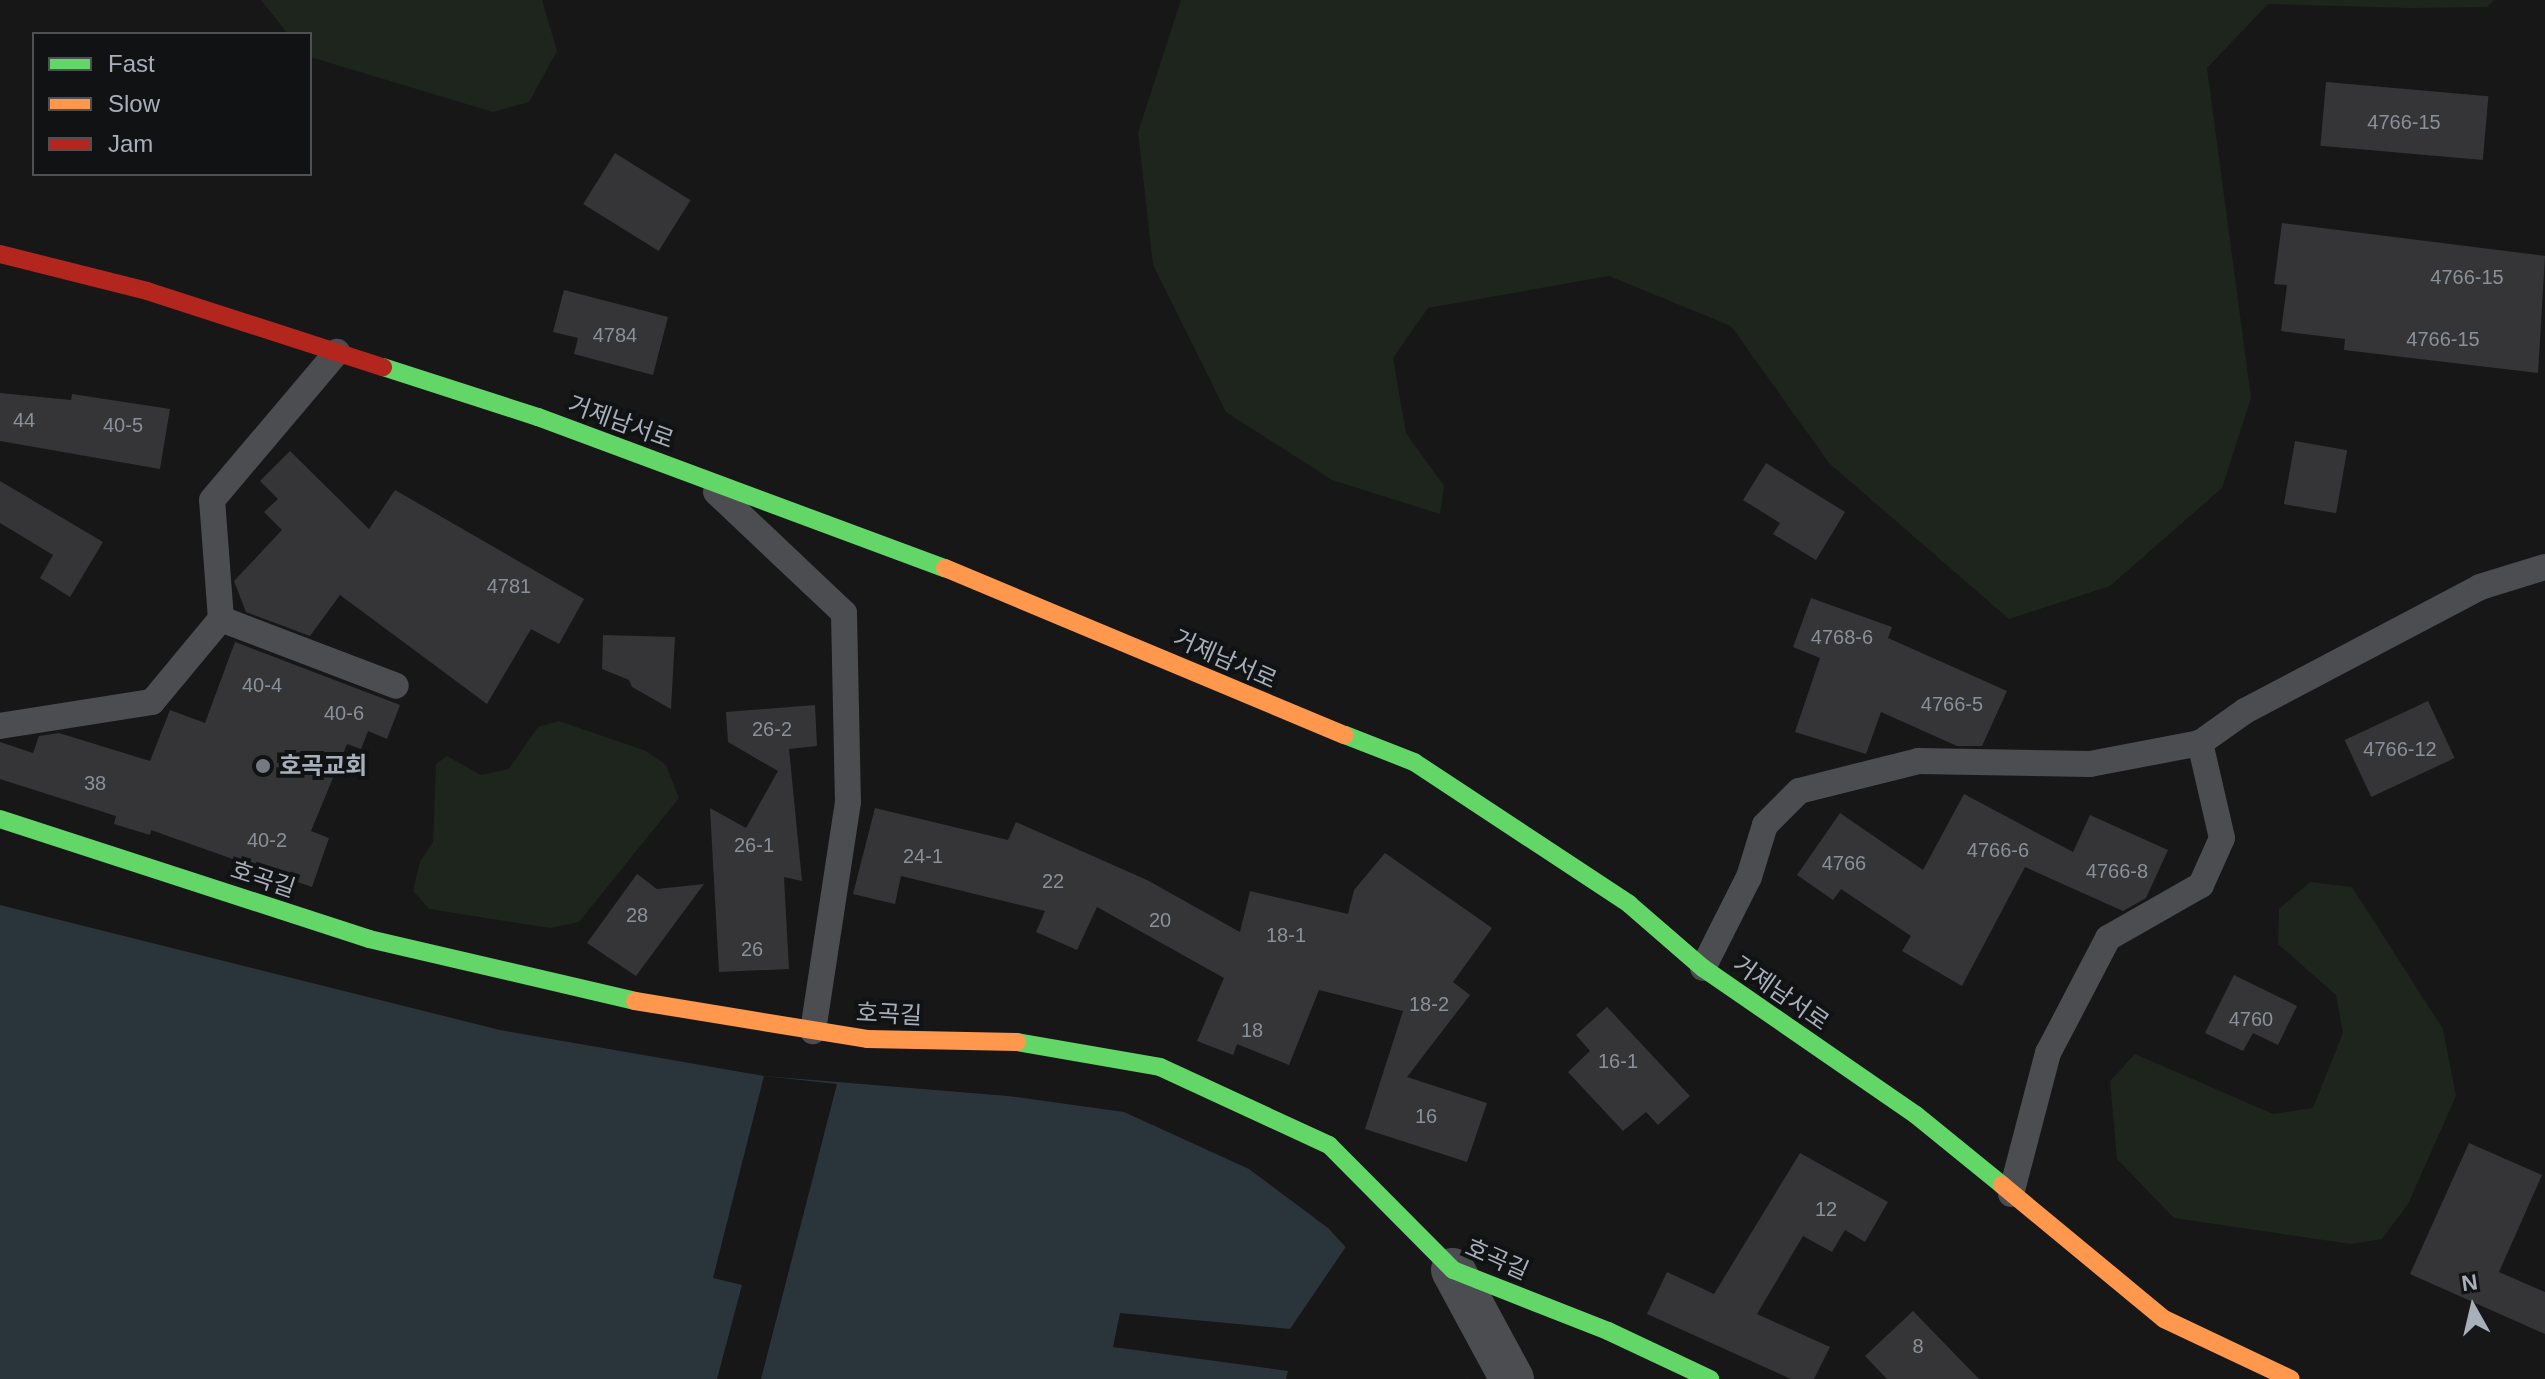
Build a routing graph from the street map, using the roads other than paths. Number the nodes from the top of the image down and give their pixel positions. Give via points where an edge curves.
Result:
1 (0, 254) edge
2 (337, 352) junction
3 (699, 476) junction
4 (2545, 567) edge
5 (221, 619) junction
6 (396, 686) dead end
7 (0, 726) edge
8 (2200, 743) junction
9 (0, 819) edge
10 (1703, 968) junction
11 (813, 1031) junction
12 (2011, 1194) junction
13 (1453, 1270) junction
14 (1512, 1379) edge
15 (1710, 1379) edge
16 (2291, 1379) edge

1 - 2 main road, 거제남서로 via 147,291
2 - 3 main road, 거제남서로
2 - 5 lane via 212,500
3 - 10 main road, 거제남서로 via 1020,596 1414,762 1629,904
3 - 11 lane via 844,613 848,802
4 - 8 lane via 2480,587 2245,711
5 - 6 lane
5 - 7 lane via 152,702
8 - 10 lane via 2090,764 1918,761 1799,791 1765,825 1749,877
8 - 12 lane via 2222,838 2201,885 2108,938 2048,1053
9 - 11 main road, 호곡길 via 369,939 670,1009
10 - 12 main road, 거제남서로 via 1916,1115
11 - 13 main road, 호곡길 via 867,1039 1014,1042 1160,1067 1329,1145
12 - 16 main road, 거제남서로 via 2164,1319
13 - 14 street
13 - 15 main road, 호곡길 via 1608,1331

